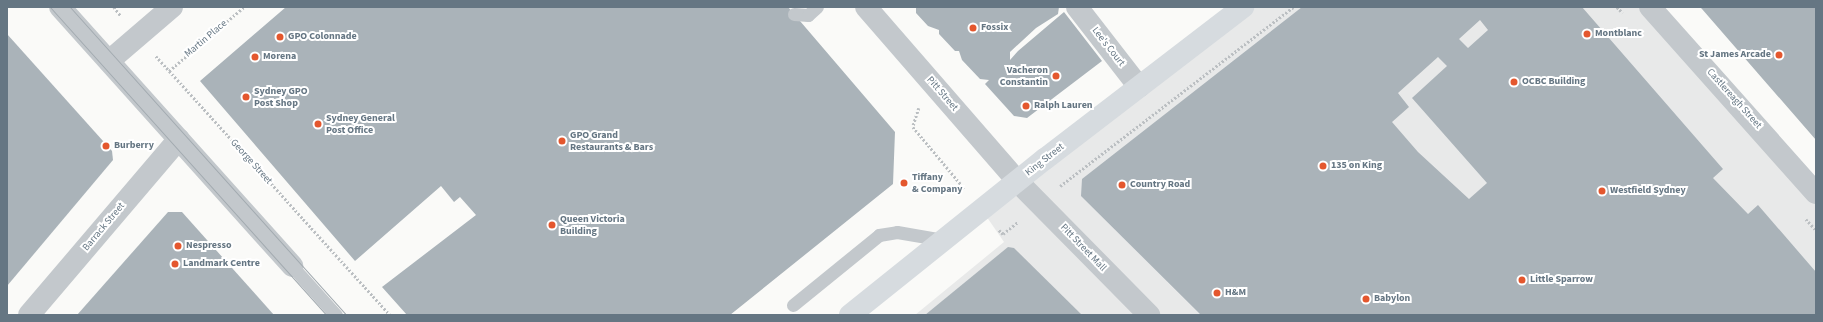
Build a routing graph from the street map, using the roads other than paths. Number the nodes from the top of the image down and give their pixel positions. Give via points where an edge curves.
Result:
1 (60, 7) edge
2 (172, 7) edge
3 (817, 7) edge
4 (866, 7) edge
5 (1078, 7) edge
6 (1243, 7) edge
7 (1650, 7) edge
8 (794, 14) dead end
9 (109, 61) junction
10 (1139, 87) junction
11 (179, 139) junction
12 (1018, 182) junction
13 (1816, 193) edge
14 (944, 240) junction
15 (292, 266) joint
16 (793, 305) dead end
17 (29, 315) edge
18 (336, 315) edge
19 (850, 315) edge
20 (1149, 315) edge

1 - 9 street
2 - 9 street
3 - 8 lane via 808,15
4 - 12 street, Pitt Street
5 - 10 street, Lee's Court
6 - 10 main road, King Street
7 - 13 street, Castlereagh Street
9 - 11 street
10 - 12 main road, King Street
11 - 15 street
11 - 17 street, Barrack Street
12 - 14 main road, King Street
12 - 20 street, Pitt Street Mall
14 - 16 lane via 897,232 880,235
14 - 19 main road, King Street
15 - 18 lane

